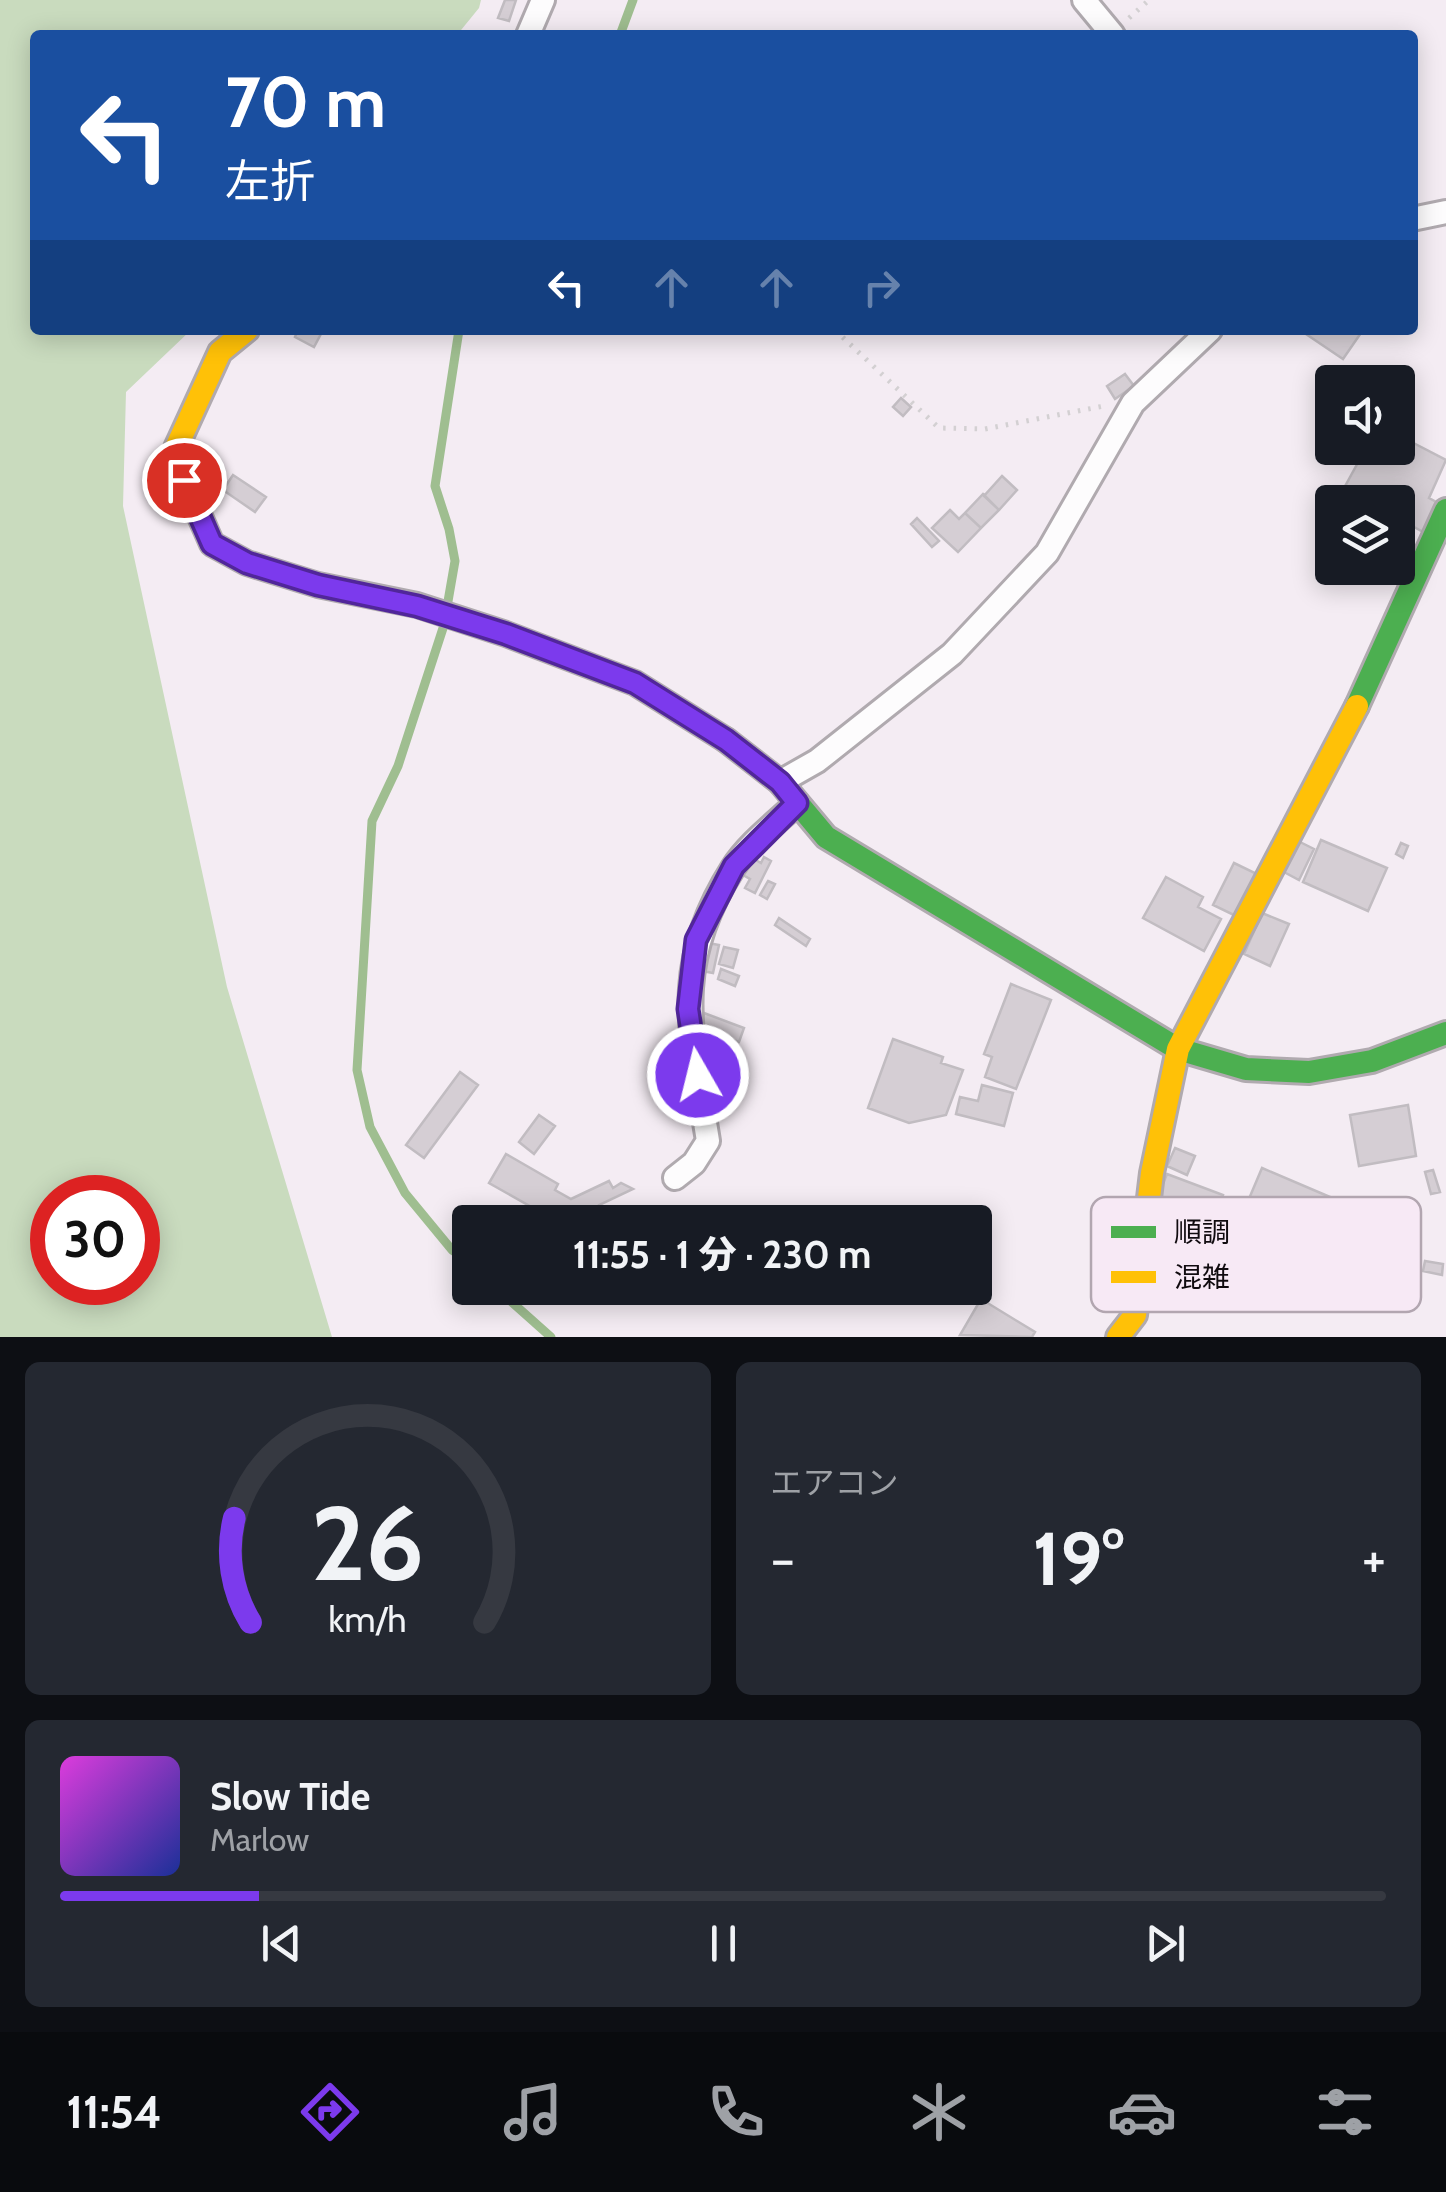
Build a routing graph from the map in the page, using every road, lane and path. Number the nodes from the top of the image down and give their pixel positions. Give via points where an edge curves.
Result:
1 (543, 0) edge
2 (1084, 0) edge
3 (530, 30) edge
4 (1109, 30) edge
5 (1446, 212) edge
6 (1418, 218) edge
7 (241, 335) edge
8 (840, 335) edge
9 (1205, 335) edge
10 (1136, 399) junction
11 (1446, 510) edge
12 (780, 782) junction
13 (797, 803) junction
14 (1446, 1033) edge
15 (1178, 1049) junction
16 (675, 1178) dead end
17 (1149, 1197) edge
18 (1134, 1312) edge
19 (1118, 1337) edge

1 - 3 street
2 - 4 street
5 - 6 street
7 - 12 street via 220,352 176,448 212,544 247,563 417,606 635,683
8 - 10 path via 938,428 985,429
9 - 10 street
10 - 12 street via 1046,553 1020,582 952,654 817,761
11 - 15 street via 1340,742
12 - 13 street
13 - 15 street via 826,837
13 - 16 street via 734,866 696,940 688,1009 708,1141
14 - 15 street via 1372,1061 1309,1072 1246,1068
15 - 17 street
18 - 19 street

